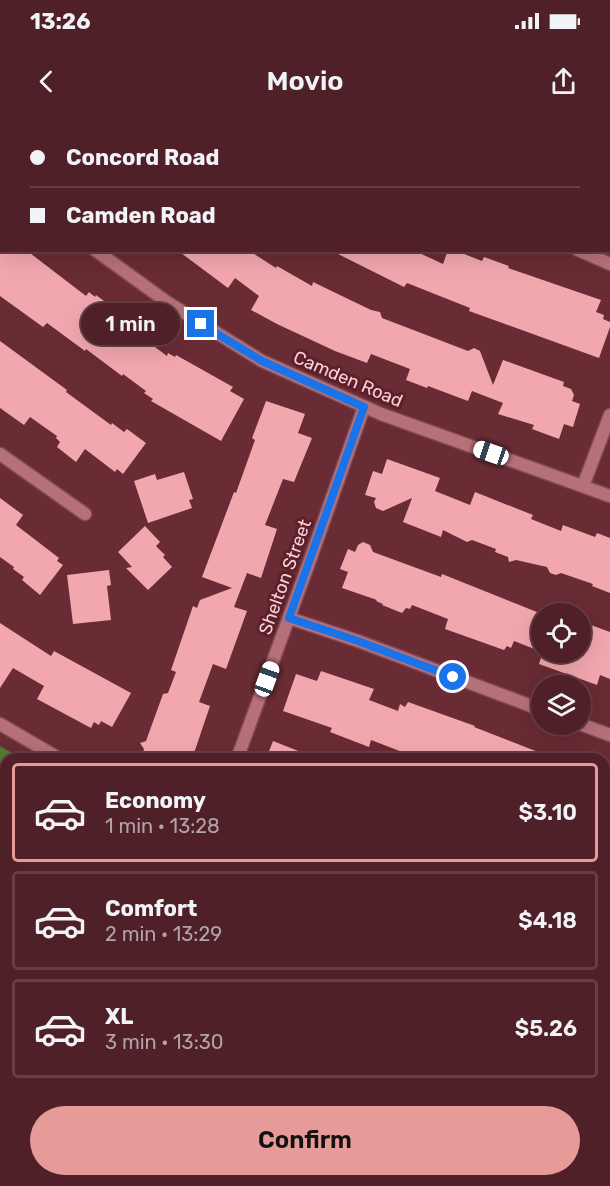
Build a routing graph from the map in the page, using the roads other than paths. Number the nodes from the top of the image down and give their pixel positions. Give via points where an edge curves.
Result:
1 (98, 252) edge
2 (583, 252) edge
3 (610, 264) edge
4 (364, 407) junction
5 (610, 415) edge
6 (0, 454) edge
7 (583, 486) junction
8 (610, 496) edge
9 (85, 514) dead end
10 (289, 618) junction
11 (531, 706) edge
12 (0, 724) edge
13 (591, 728) edge
14 (610, 735) edge
15 (50, 753) edge
16 (239, 753) edge

1 - 4 street, Camden Road via 167,302 262,361
2 - 3 street
4 - 7 street, Camden Road
4 - 10 street, Shelton Street
5 - 7 street
6 - 9 street
7 - 8 street, Camden Road
10 - 11 street
10 - 16 street, Shelton Street
12 - 15 street
13 - 14 street

